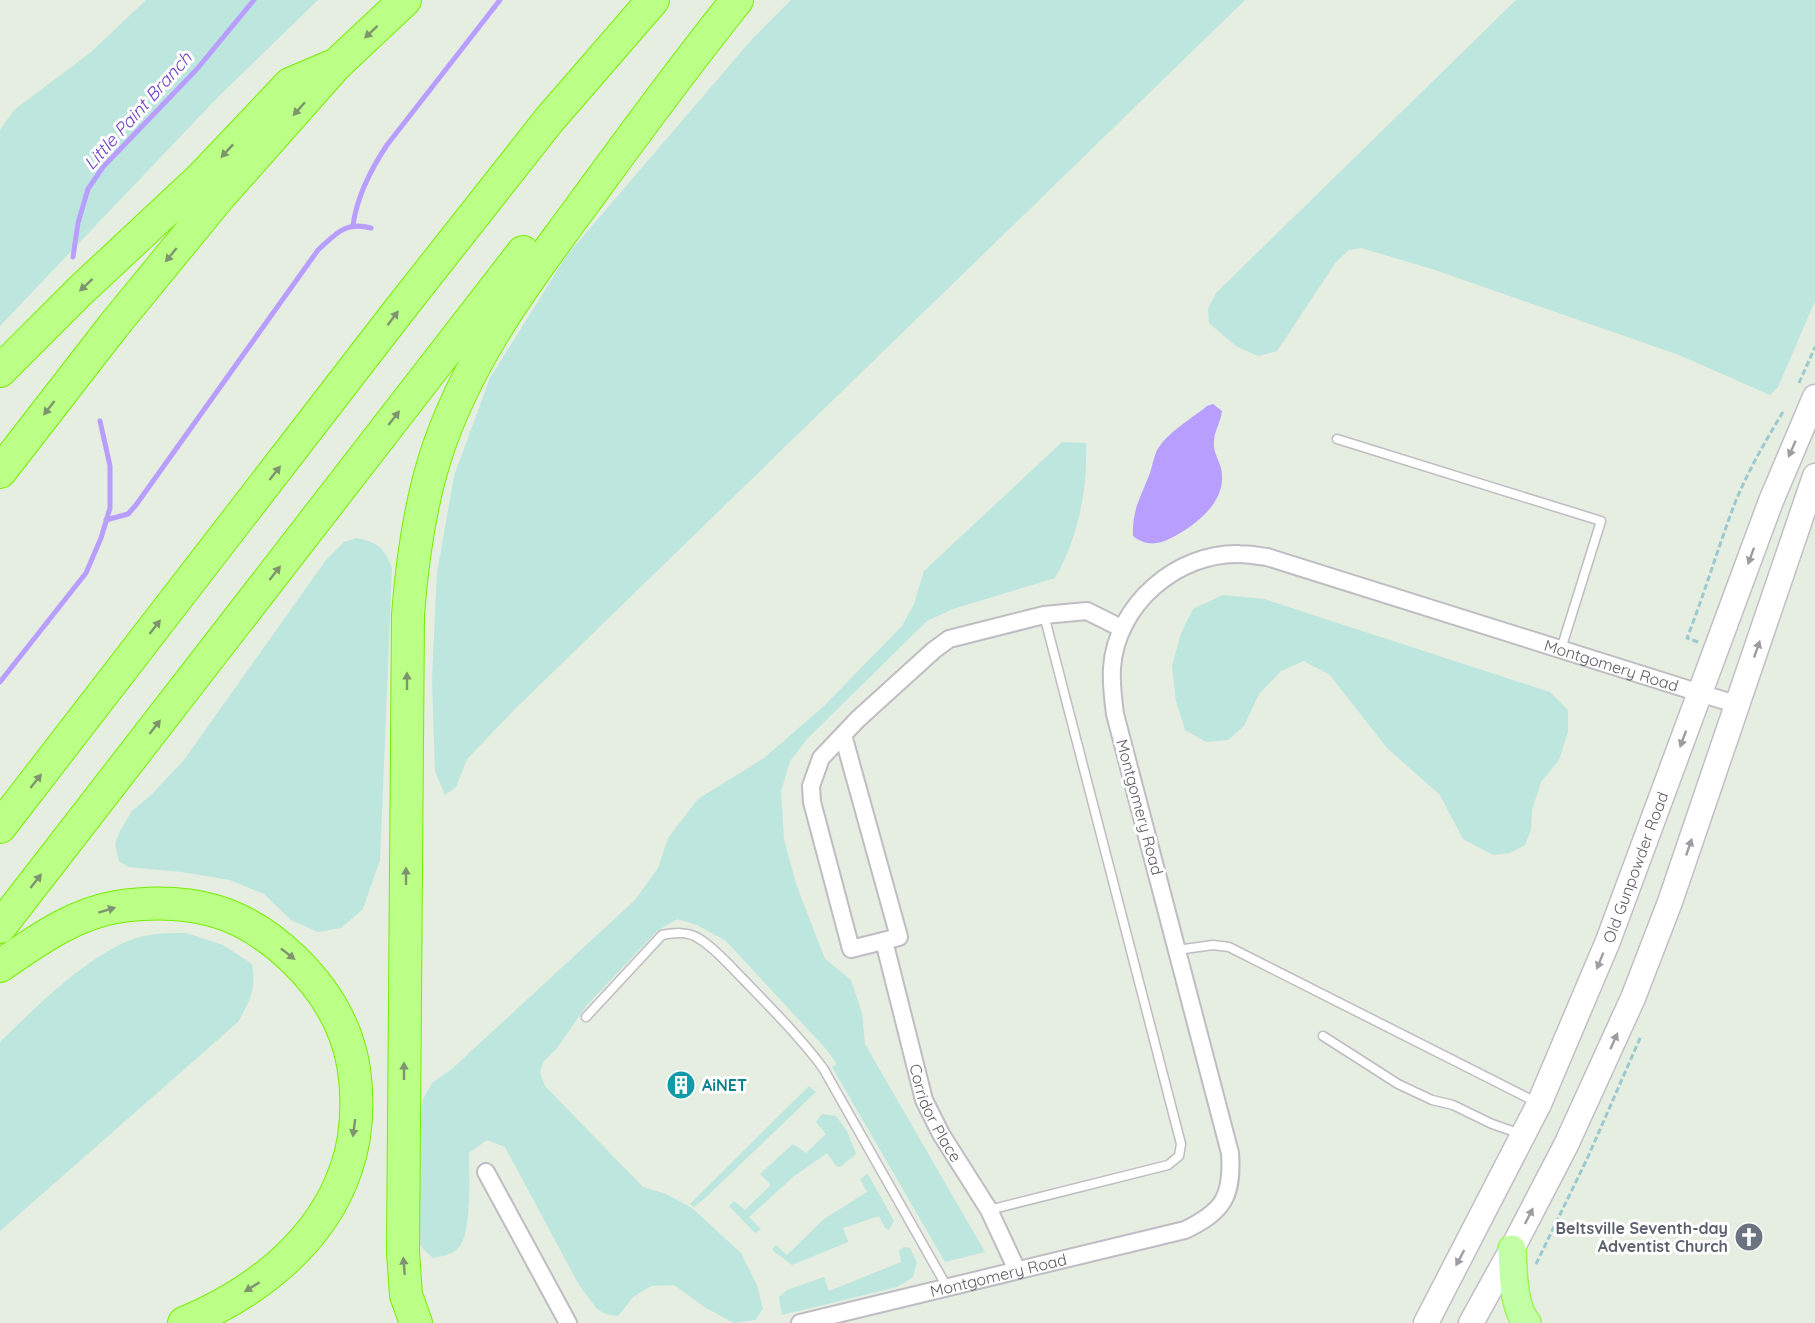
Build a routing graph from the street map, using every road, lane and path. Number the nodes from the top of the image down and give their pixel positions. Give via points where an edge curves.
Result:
1 (405, 0) edge
2 (653, 0) edge
3 (722, 0) edge
4 (737, 0) edge
5 (337, 64) junction
6 (0, 370) edge
7 (1815, 397) edge
8 (1336, 439) dead end
9 (0, 472) edge
10 (1815, 476) edge
11 (1044, 615) junction
12 (1121, 628) junction
13 (1562, 649) junction
14 (1700, 693) junction
15 (1738, 705) junction
16 (843, 735) junction
17 (0, 827) edge
18 (0, 927) edge
19 (884, 942) junction
20 (1177, 950) junction
21 (0, 966) edge
22 (586, 1017) dead end
23 (1323, 1036) dead end
24 (1539, 1104) junction
25 (1524, 1136) junction
26 (486, 1172) dead end
27 (989, 1210) junction
28 (1512, 1249) junction
29 (1017, 1270) junction
30 (947, 1287) junction
31 (184, 1323) edge
32 (416, 1323) edge
33 (568, 1323) edge
34 (800, 1323) edge
35 (1426, 1323) edge
36 (1471, 1323) edge
37 (1527, 1323) edge

1 -> 5 highway
17 -> 2 highway via 549,120
18 -> 3 highway via 676,53
32 -> 4 highway via 406,1295 403,1252 408,615 420,513 435,457 488,340 520,290
5 -> 6 highway via 290,84 201,178
5 -> 9 highway via 219,197
7 -> 14 main road, Old Gunpowder Road
8 - 13 lane via 1601,521
15 -> 10 main road
11 - 12 street via 1087,611
11 - 16 street via 949,639
11 - 27 lane via 1181,1144 1179,1156 1168,1165
12 - 13 street, Montgomery Road via 1138,602 1159,581 1192,563 1239,554 1267,558
12 - 20 street, Montgomery Road via 1112,668 1115,714
13 - 14 street, Montgomery Road
14 - 15 street, Montgomery Road
14 -> 24 main road, Old Gunpowder Road via 1608,941
28 -> 15 main road via 1566,1145 1633,998
16 - 19 street via 899,937
16 - 19 street via 815,770 812,802 851,949
19 - 27 street, Corridor Place via 924,1100
20 - 24 lane via 1229,947
20 - 29 street, Montgomery Road via 1230,1153 1229,1189 1220,1206 1205,1220 1185,1230
21 -> 31 highway via 68,923 115,907 167,903 215,911 258,930 296,960 323,993 345,1035 356,1079 355,1125 347,1168 327,1210 298,1247 258,1284
22 - 30 lane via 662,935 680,932 697,937 721,956 823,1068
23 - 25 lane via 1398,1084
24 - 25 main road, Old Gunpowder Road
25 -> 35 main road, Old Gunpowder Road
26 - 33 street
27 - 29 street, Corridor Place
28 - 36 main road
28 - 37 main road via 1513,1280
29 - 30 street, Montgomery Road
30 - 34 street, Montgomery Road

